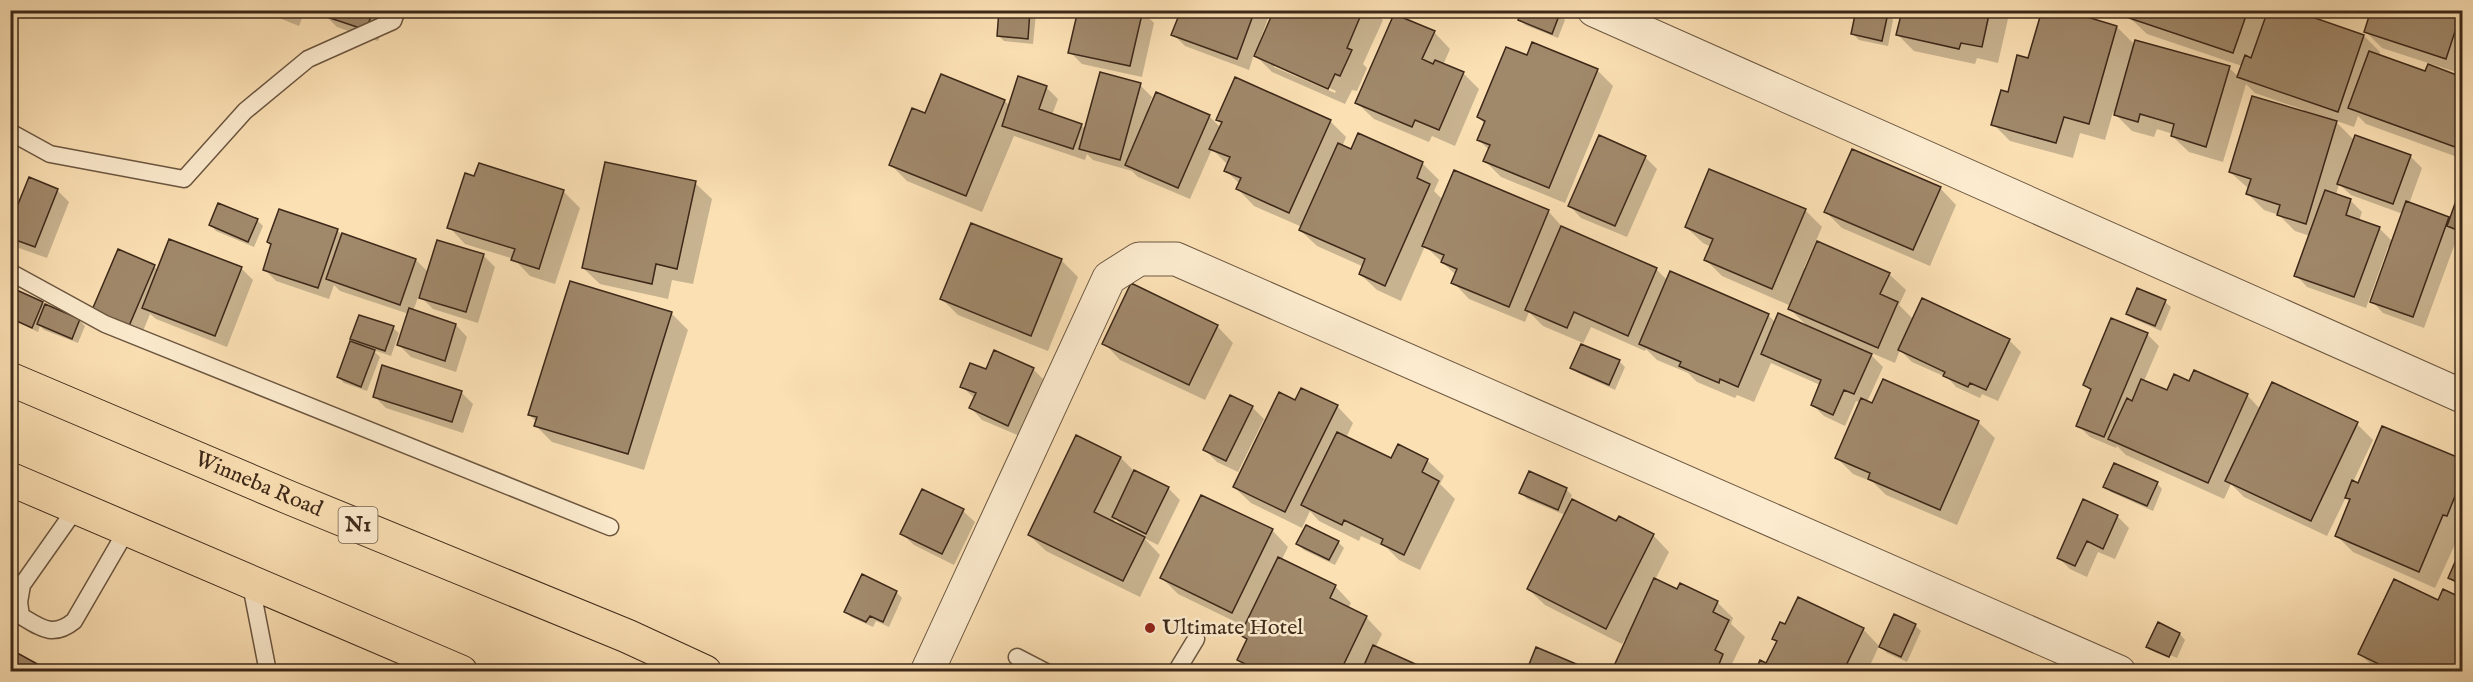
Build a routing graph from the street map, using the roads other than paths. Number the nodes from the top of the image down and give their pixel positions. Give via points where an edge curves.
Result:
1 (397, 10) edge
2 (1594, 10) edge
3 (10, 132) edge
4 (10, 272) edge
5 (10, 379) edge
6 (2463, 396) edge
7 (10, 479) edge
8 (77, 507) junction
9 (610, 526) dead end
10 (128, 528) junction
11 (250, 580) junction
12 (1196, 639) dead end
13 (1017, 657) dead end
14 (268, 672) edge
15 (461, 672) edge
16 (705, 672) edge
17 (927, 672) edge
18 (1046, 672) edge
19 (1176, 672) edge
20 (2119, 672) edge

1 - 3 lane via 393,21 308,59 245,111 184,179 50,154
2 - 6 street
4 - 9 lane via 105,324
5 - 16 highway, Winneba Road / N1
7 - 8 highway
8 - 10 highway
8 - 10 lane via 22,585 21,616 44,630 63,629 74,621
10 - 11 highway
11 - 14 lane
11 - 15 highway
12 - 19 lane
13 - 18 lane
17 - 20 street via 1109,278 1139,259 1176,259

